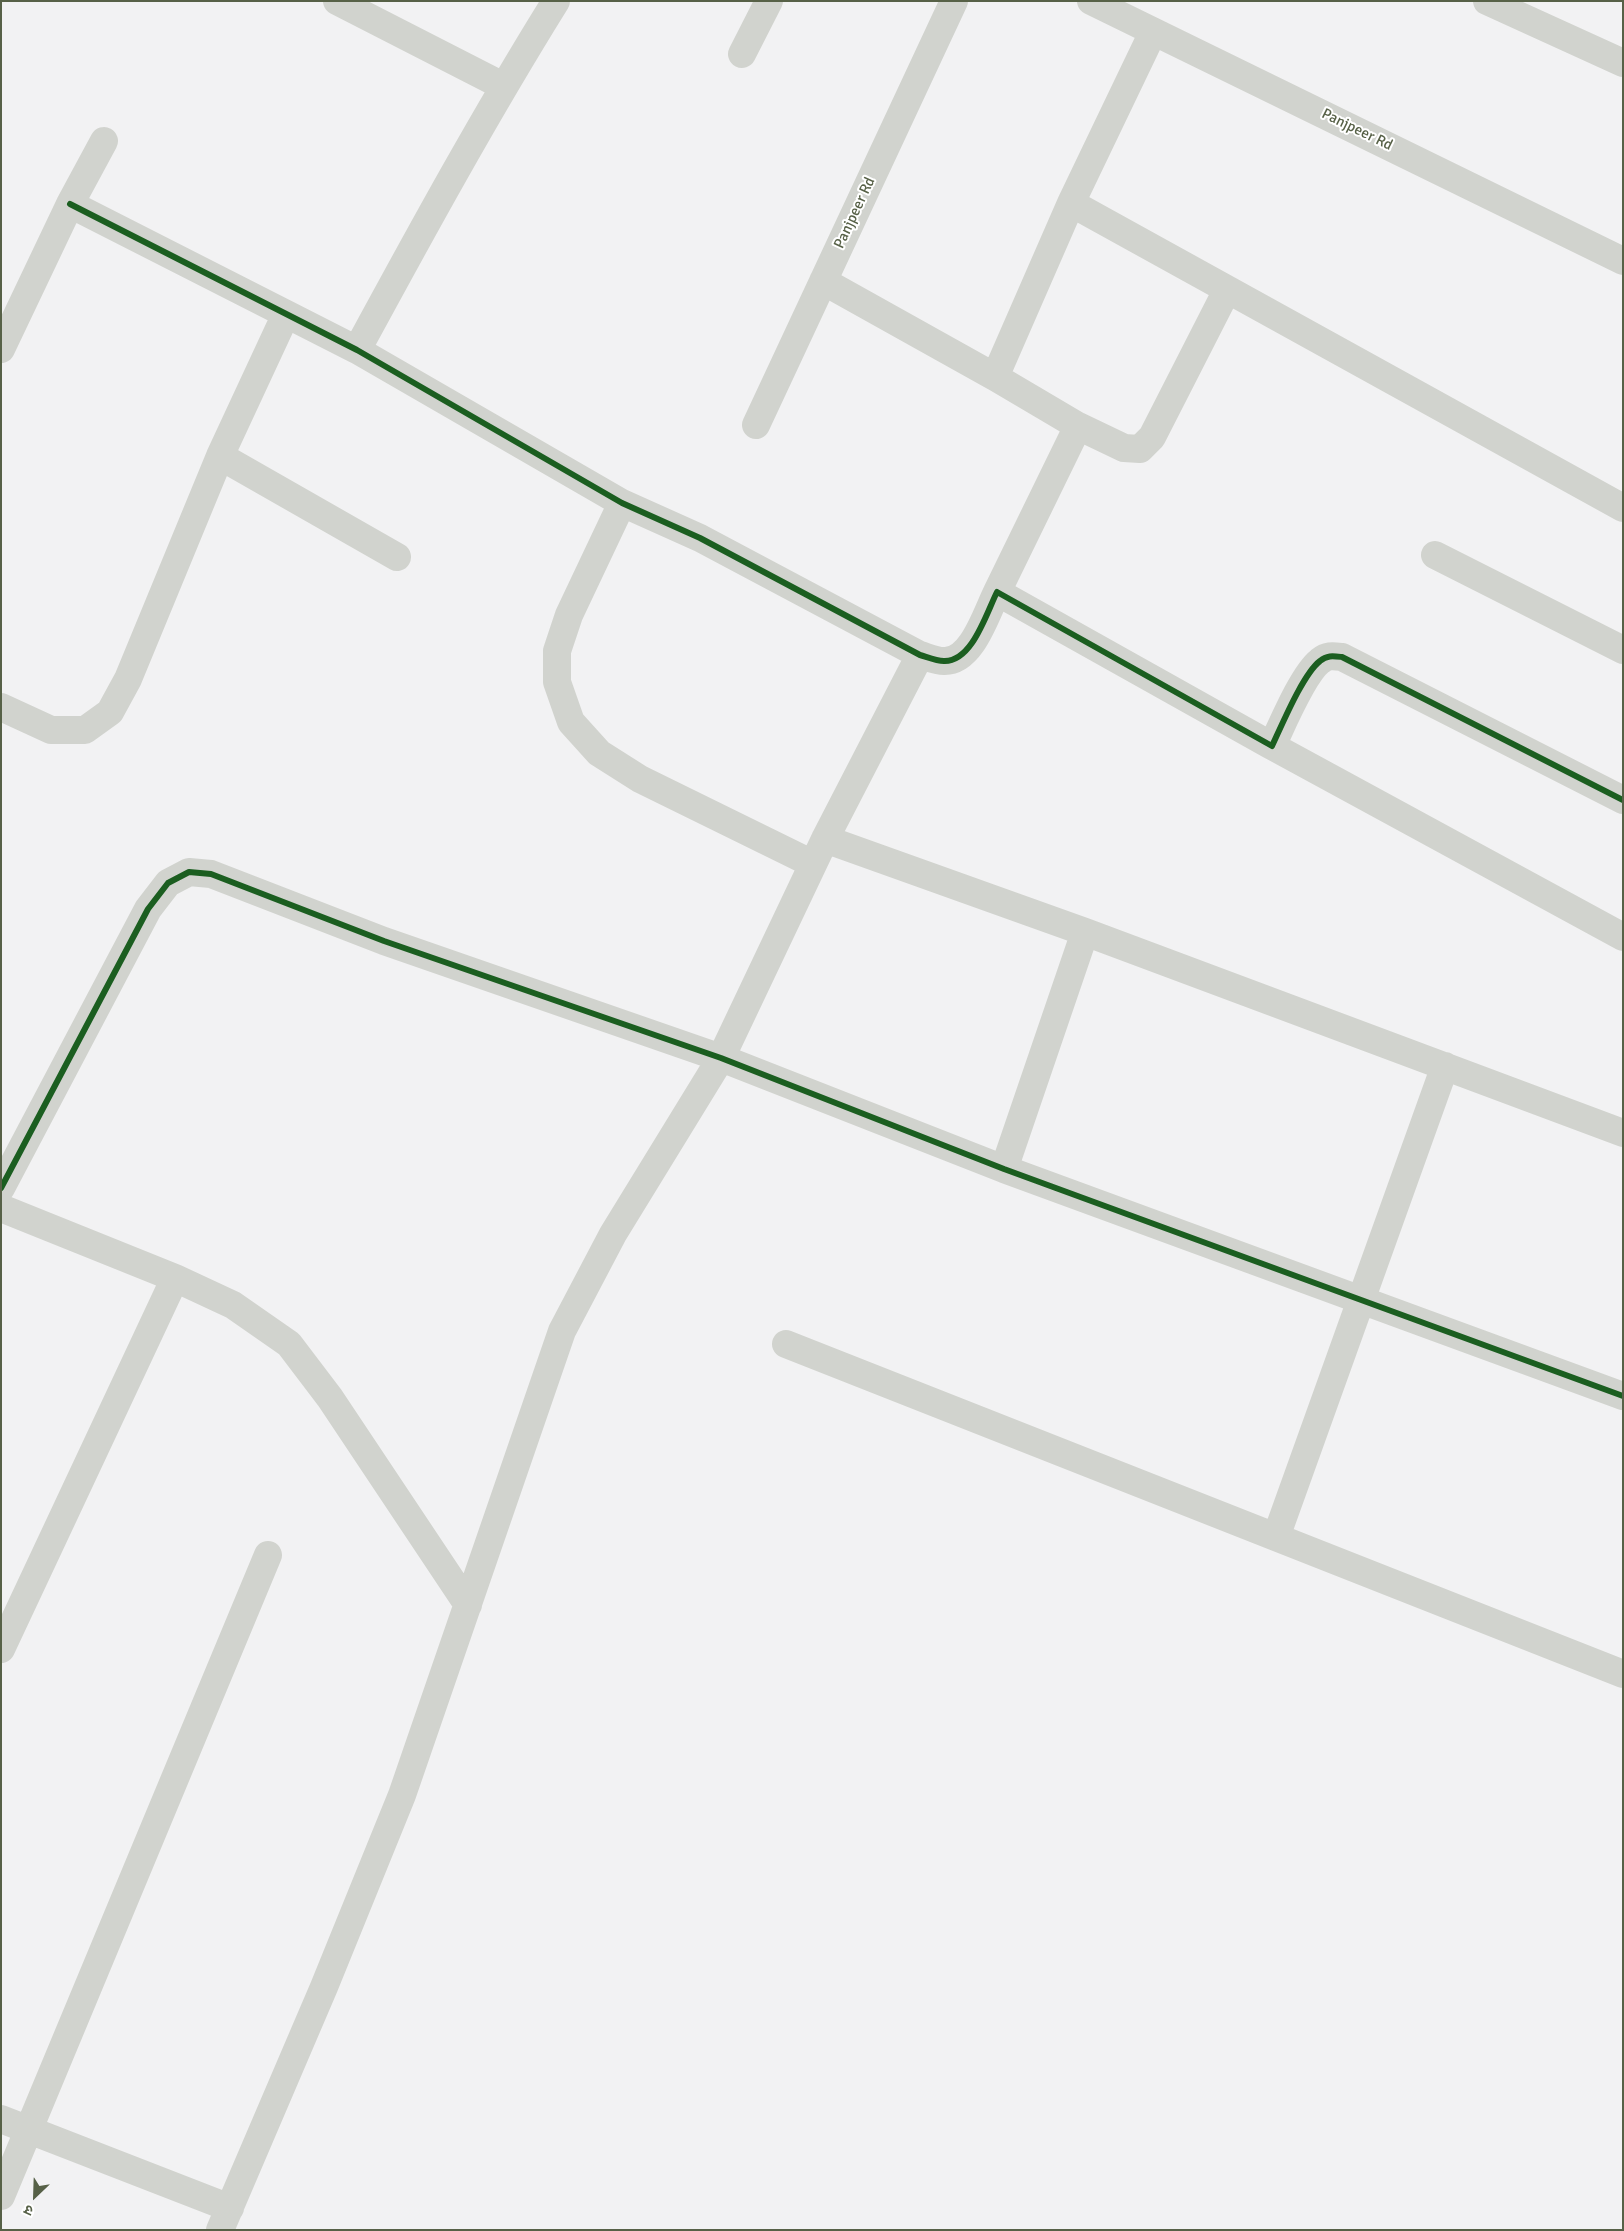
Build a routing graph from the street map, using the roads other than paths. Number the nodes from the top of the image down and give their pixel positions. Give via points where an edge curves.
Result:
1 (337, 1) edge
2 (556, 1) edge
3 (770, 1) edge
4 (954, 1) edge
5 (1091, 1) edge
6 (1487, 1) edge
7 (1153, 32) junction
8 (742, 54) dead end
9 (1623, 63) edge
10 (503, 86) junction
11 (104, 141) dead end
12 (1071, 203) junction
13 (70, 204) junction
14 (1623, 261) edge
15 (823, 282) junction
16 (1227, 290) junction
17 (286, 314) junction
18 (1, 349) edge
19 (357, 350) junction
20 (995, 377) junction
21 (756, 425) dead end
22 (1078, 426) junction
23 (220, 456) junction
24 (622, 502) junction
25 (1623, 508) edge
26 (1435, 555) dead end
27 (396, 557) dead end
28 (997, 592) junction
29 (1623, 650) edge
30 (920, 655) junction
31 (1, 707) edge
32 (1272, 746) junction
33 (1623, 800) edge
34 (825, 839) junction
35 (813, 864) junction
36 (1085, 932) junction
37 (1623, 937) edge
38 (722, 1058) junction
39 (1445, 1066) junction
40 (1623, 1134) edge
41 (1004, 1169) junction
42 (1, 1188) edge
43 (1, 1208) edge
44 (175, 1278) junction
45 (1361, 1302) junction
46 (786, 1344) dead end
47 (1623, 1396) edge
48 (1276, 1538) junction
49 (268, 1555) dead end
50 (468, 1605) junction
51 (1, 1649) edge
52 (1623, 1674) edge
53 (1, 2119) edge
54 (28, 2130) junction
55 (1, 2196) edge
56 (225, 2219) edge

1 - 10 street
2 - 10 street
3 - 8 street
4 - 15 street, Panjpeer Rd
5 - 7 street, Panjpeer Rd
6 - 9 street
7 - 12 street
7 - 14 street, Panjpeer Rd
10 - 19 street
11 - 13 street
12 - 16 street
12 - 20 street
13 - 17 street
13 - 18 street
15 - 20 street
15 - 21 street, Panjpeer Rd
16 - 22 street via 1152,437 1140,449 1124,448
16 - 25 street
17 - 19 street
17 - 23 street
19 - 24 street
20 - 22 street
22 - 28 street
23 - 27 street
23 - 31 street via 128,679 110,712 85,730 51,730
24 - 30 street via 700,538
24 - 35 street via 569,615 557,651 557,682 571,722 600,753 640,779
26 - 29 street
28 - 30 street via 971,645 960,658 944,661
28 - 32 street
30 - 34 street
32 - 33 street via 1319,661 1329,656 1342,657
32 - 37 street
34 - 35 street
34 - 36 street
35 - 38 street
36 - 39 street
36 - 41 street
38 - 41 street
38 - 42 street via 384,942 211,874 188,872 168,883 148,909
38 - 50 street via 613,1234 562,1331
39 - 40 street
39 - 45 street
41 - 45 street
43 - 44 street
44 - 50 street via 233,1305 289,1344 330,1398
44 - 51 street
45 - 47 street
45 - 48 street
46 - 48 street
48 - 52 street
49 - 54 street
50 - 56 street via 402,1794
53 - 54 street
54 - 55 street
54 - 56 street

